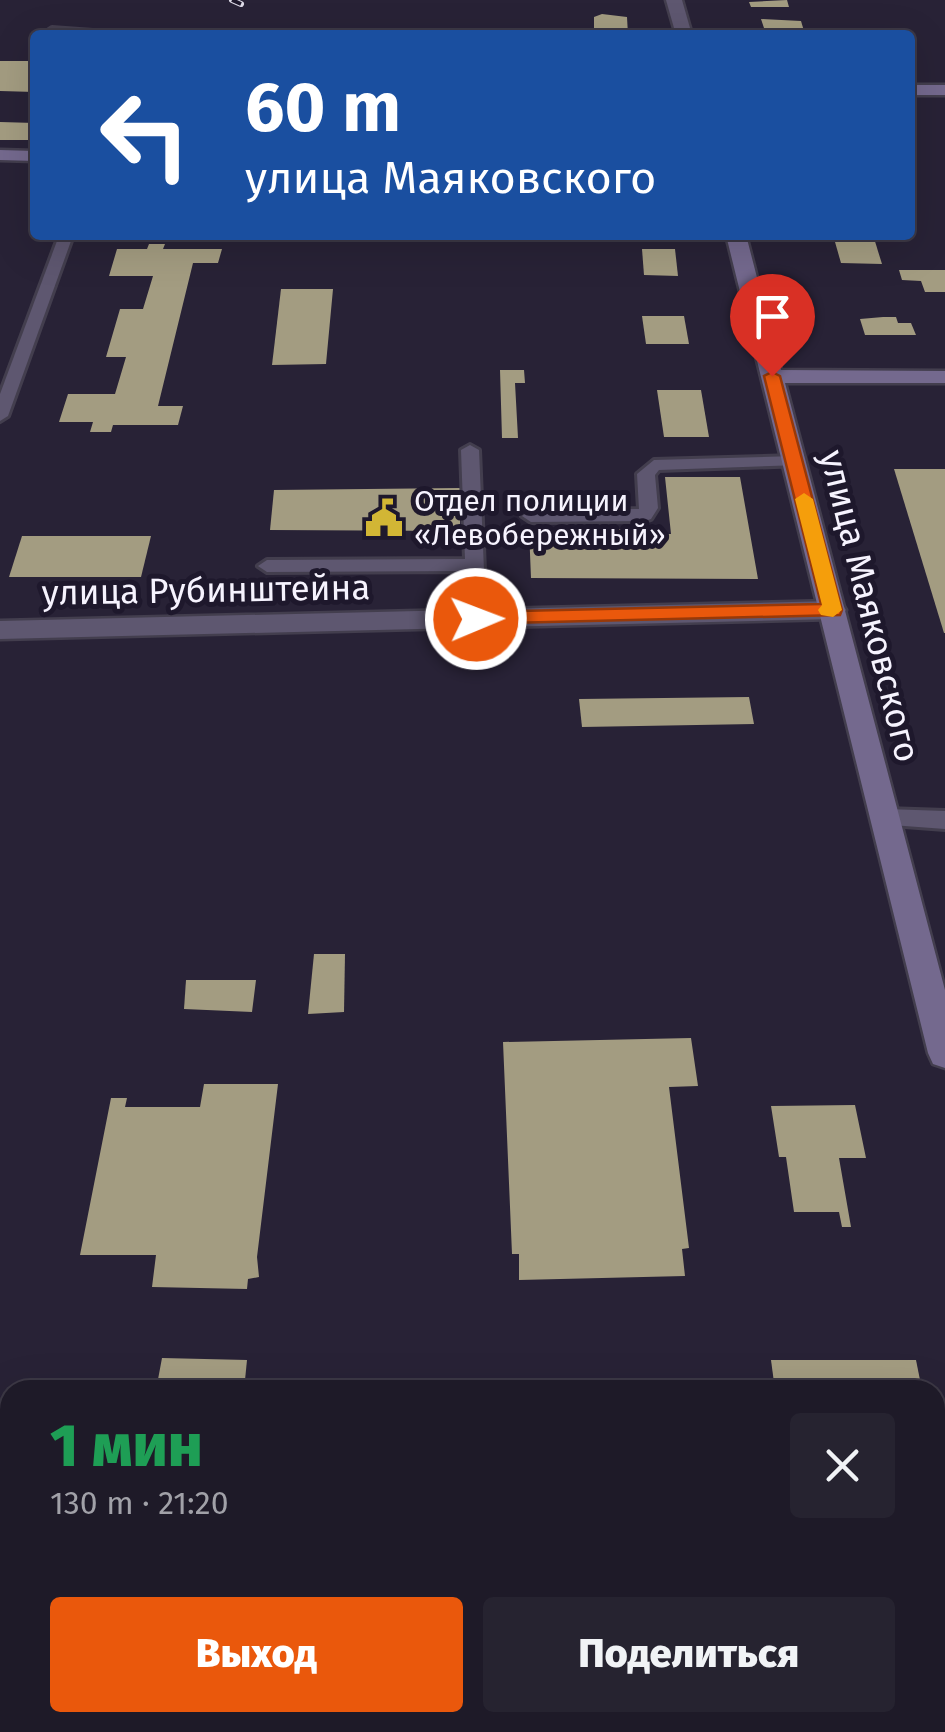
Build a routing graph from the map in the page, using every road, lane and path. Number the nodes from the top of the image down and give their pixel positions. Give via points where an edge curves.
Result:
1 (674, 0) edge
2 (683, 30) edge
3 (915, 90) edge
4 (945, 90) edge
5 (0, 156) edge
6 (30, 156) edge
7 (737, 240) edge
8 (64, 241) dead end
9 (772, 376) junction
10 (945, 377) edge
11 (0, 416) edge
12 (470, 450) dead end
13 (795, 461) junction
14 (531, 516) dead end
15 (474, 565) junction
16 (267, 566) dead end
17 (833, 610) junction
18 (476, 619) junction
19 (0, 630) edge
20 (886, 818) junction
21 (945, 820) edge
22 (945, 1053) edge

1 - 2 street
3 - 4 street
5 - 6 street
7 - 9 street, улица Маяковского
8 - 11 lane
9 - 10 street
9 - 13 street, улица Маяковского
12 - 15 lane
13 - 14 lane via 654,466 647,470 645,515
13 - 17 street, улица Маяковского
15 - 16 lane
15 - 18 lane
17 - 18 street, улица Рубинштейна
17 - 20 street, улица Маяковского
18 - 19 street, улица Рубинштейна
20 - 21 lane
20 - 22 street, улица Маяковского

